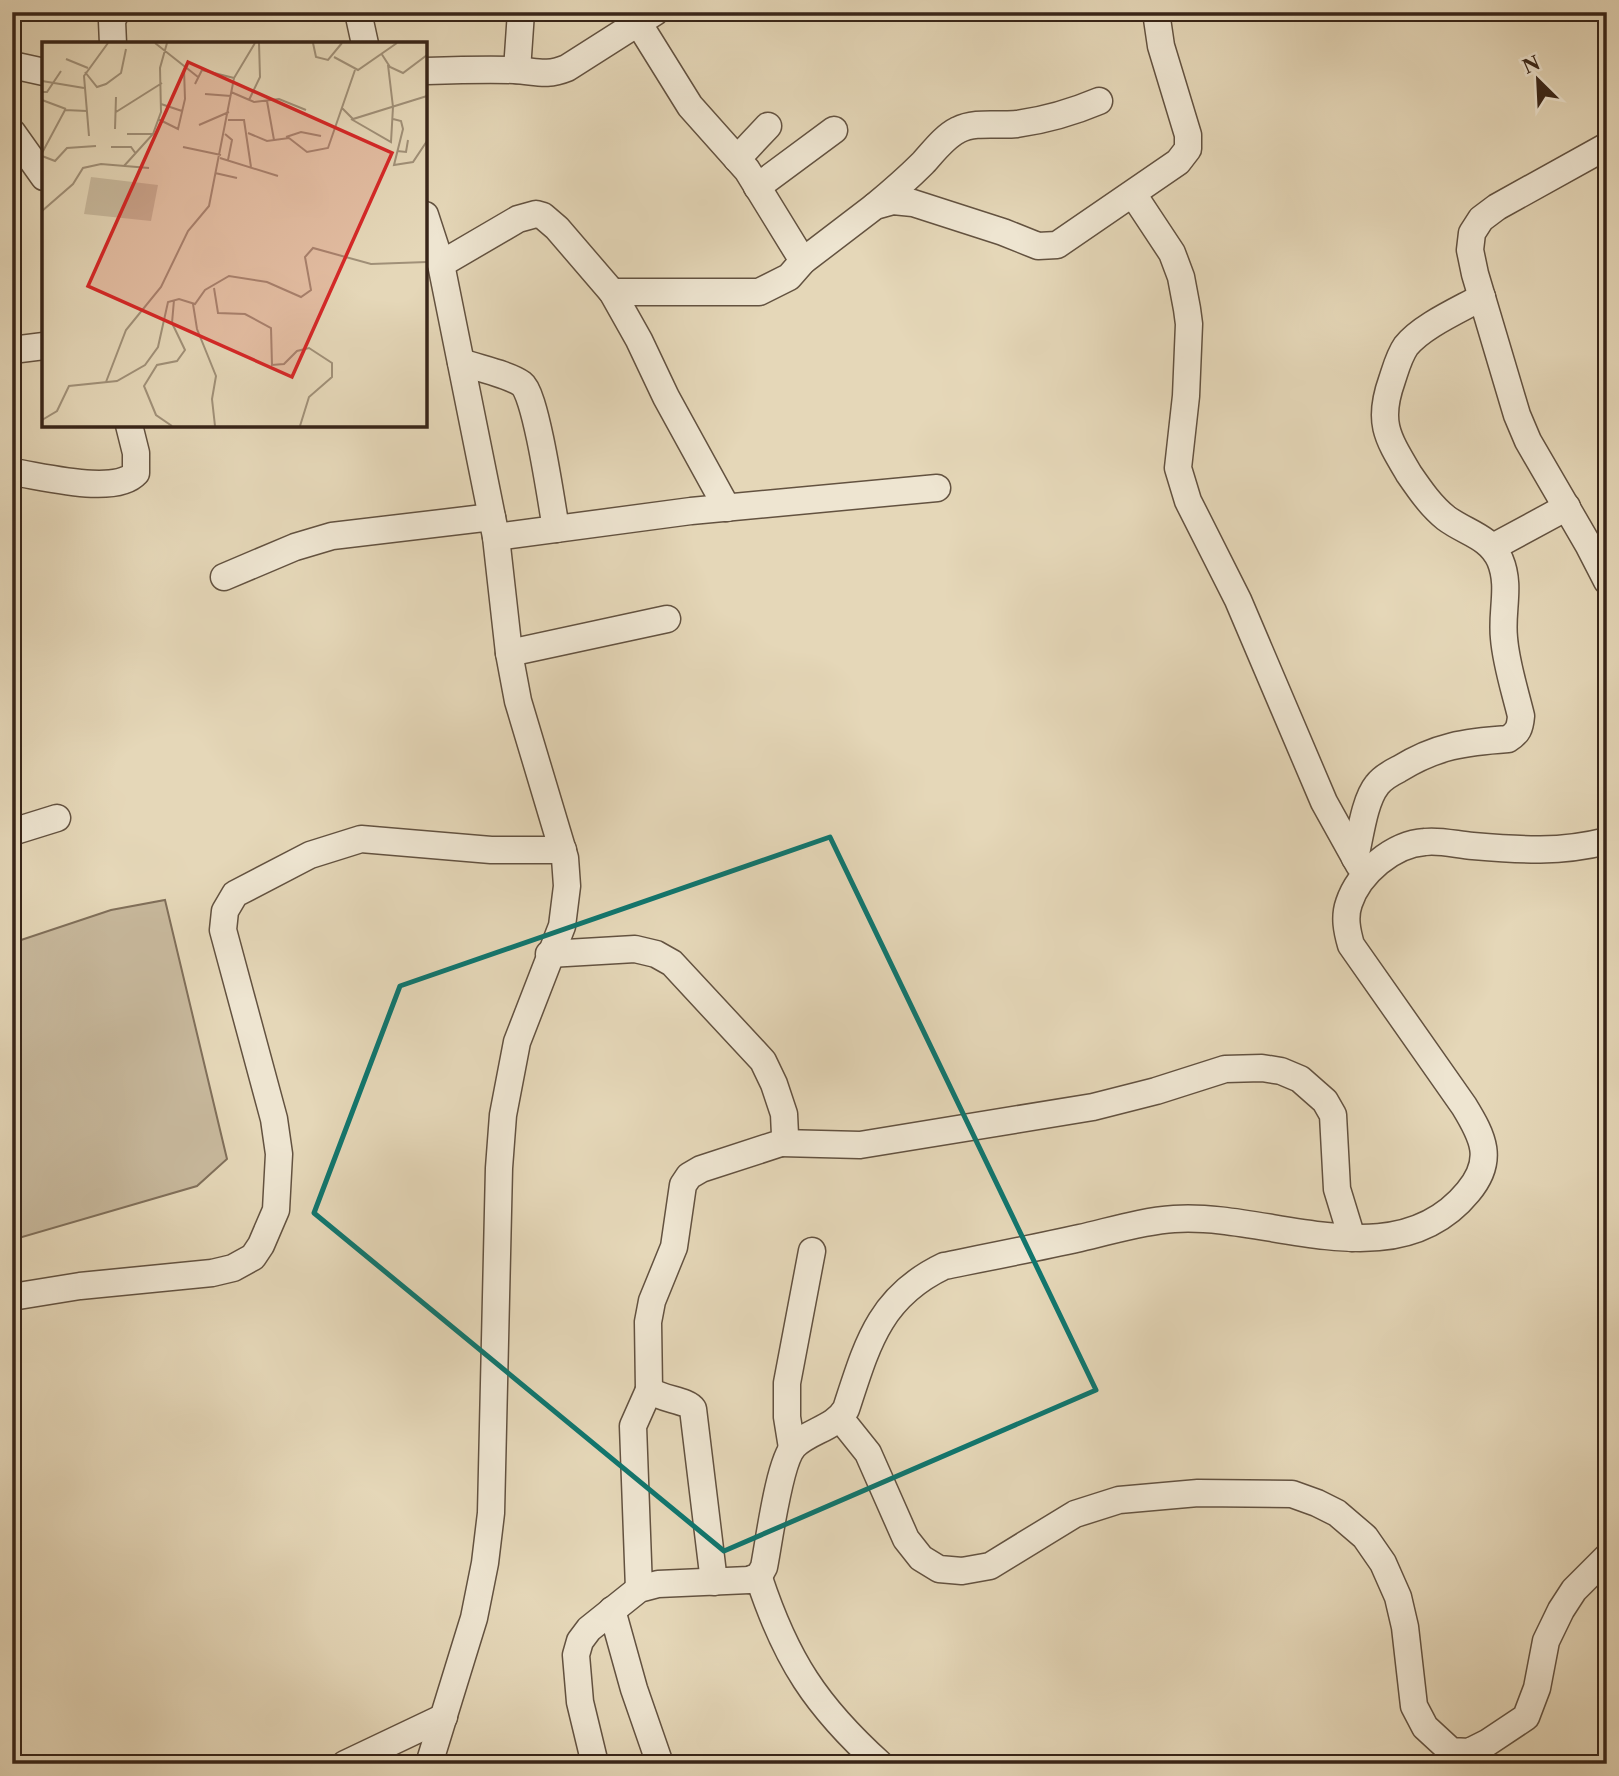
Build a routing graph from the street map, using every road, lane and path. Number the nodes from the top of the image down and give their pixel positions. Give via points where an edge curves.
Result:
1 (116, 12) edge
2 (358, 12) edge
3 (521, 12) edge
4 (1156, 12) edge
5 (647, 18) edge
6 (113, 42) edge
7 (365, 42) edge
8 (12, 65) edge
9 (517, 70) junction
10 (427, 71) edge
11 (42, 72) edge
12 (1100, 101) dead end
13 (768, 126) dead end
14 (834, 130) dead end
15 (12, 132) edge
16 (1607, 146) edge
17 (737, 159) junction
18 (42, 174) edge
19 (757, 187) junction
20 (1133, 194) junction
21 (875, 206) junction
22 (427, 221) edge
23 (803, 261) junction
24 (441, 264) junction
25 (612, 292) junction
26 (1482, 298) junction
27 (42, 346) edge
28 (12, 350) edge
29 (461, 362) junction
30 (130, 427) edge
31 (12, 472) edge
32 (937, 488) dead end
33 (1567, 507) junction
34 (727, 508) junction
35 (494, 527) junction
36 (556, 529) junction
37 (1493, 547) junction
38 (224, 577) dead end
39 (1607, 581) edge
40 (667, 619) dead end
41 (509, 653) junction
42 (57, 818) dead end
43 (12, 832) edge
44 (1607, 841) edge
45 (563, 850) junction
46 (1360, 867) junction
47 (550, 954) junction
48 (781, 1143) junction
49 (1352, 1238) junction
50 (812, 1251) dead end
51 (12, 1297) edge
52 (649, 1390) junction
53 (840, 1418) junction
54 (792, 1448) junction
55 (1607, 1557) edge
56 (749, 1580) junction
57 (714, 1581) junction
58 (639, 1589) junction
59 (612, 1610) junction
60 (443, 1717) junction
61 (345, 1764) edge
62 (429, 1764) edge
63 (595, 1764) edge
64 (660, 1764) edge
65 (880, 1764) edge

1 - 6 street
2 - 7 street
3 - 9 street
4 - 20 street via 1188,149 1178,162
5 - 9 street via 556,73
5 - 17 street via 690,106
8 - 11 street
9 - 10 street
12 - 21 street via 1046,118 958,130
13 - 17 street
14 - 19 street
15 - 18 street
16 - 26 street via 1481,219 1472,233 1470,250
17 - 19 street
19 - 23 street
20 - 21 street via 1057,246 1038,246 913,203 893,201
20 - 46 street via 1172,253 1181,277 1189,324 1178,468 1188,500 1238,600 1325,802
21 - 23 street
22 - 24 street
23 - 25 street via 789,277 759,292
24 - 25 street via 518,219 536,214 557,228
24 - 29 street
25 - 34 street
26 - 33 street via 1517,415
26 - 37 street via 1422,331 1408,344 1384,404 1393,447 1422,494 1447,519
27 - 28 street
29 - 35 street
29 - 36 street via 525,387 533,407
30 - 31 street via 136,453 136,473 130,480 96,484
32 - 34 street
33 - 37 street
33 - 39 street
34 - 36 street
35 - 36 street
35 - 38 street via 332,536
35 - 41 street
37 - 46 street via 1507,582 1504,639 1520,727 1508,739 1433,750 1386,776 1371,796
40 - 41 street
41 - 45 street via 524,724
42 - 43 street
44 - 46 street via 1542,851 1424,842
45 - 47 street via 567,886 562,926
45 - 51 street via 491,850 362,839 310,855 235,894 225,911 223,930 274,1119 279,1154 276,1210 261,1245 243,1263 212,1273
46 - 49 street via 1359,883 1348,904 1346,926 1351,945 1477,1127 1484,1161 1477,1182 1442,1218 1401,1233
47 - 48 street via 635,949 672,962 762,1061 784,1114
47 - 60 street via 517,1042 503,1115 491,1513 474,1618
48 - 49 street via 860,1145 1093,1107 1225,1069 1282,1071 1300,1079 1325,1101 1333,1115 1337,1189
48 - 52 street via 701,1169 683,1185 674,1247 648,1322
49 - 53 street via 1200,1218 1172,1219 944,1266 903,1292 874,1329
50 - 54 street via 787,1383
52 - 57 street via 686,1402 693,1409
52 - 58 street via 633,1426
53 - 54 street
53 - 55 street via 868,1453 906,1538 921,1558 939,1569 990,1566 1075,1514 1119,1500 1198,1493 1292,1494 1327,1508 1365,1537 1383,1563 1401,1607 1414,1706 1425,1727 1451,1751 1478,1748 1526,1717 1546,1641 1561,1610
54 - 56 street via 764,1567 759,1576
56 - 57 street
56 - 65 street via 759,1578 773,1622 817,1698
57 - 58 street
58 - 59 street
59 - 63 street via 589,1629 576,1655 580,1702
59 - 64 street
60 - 61 street
60 - 62 street

